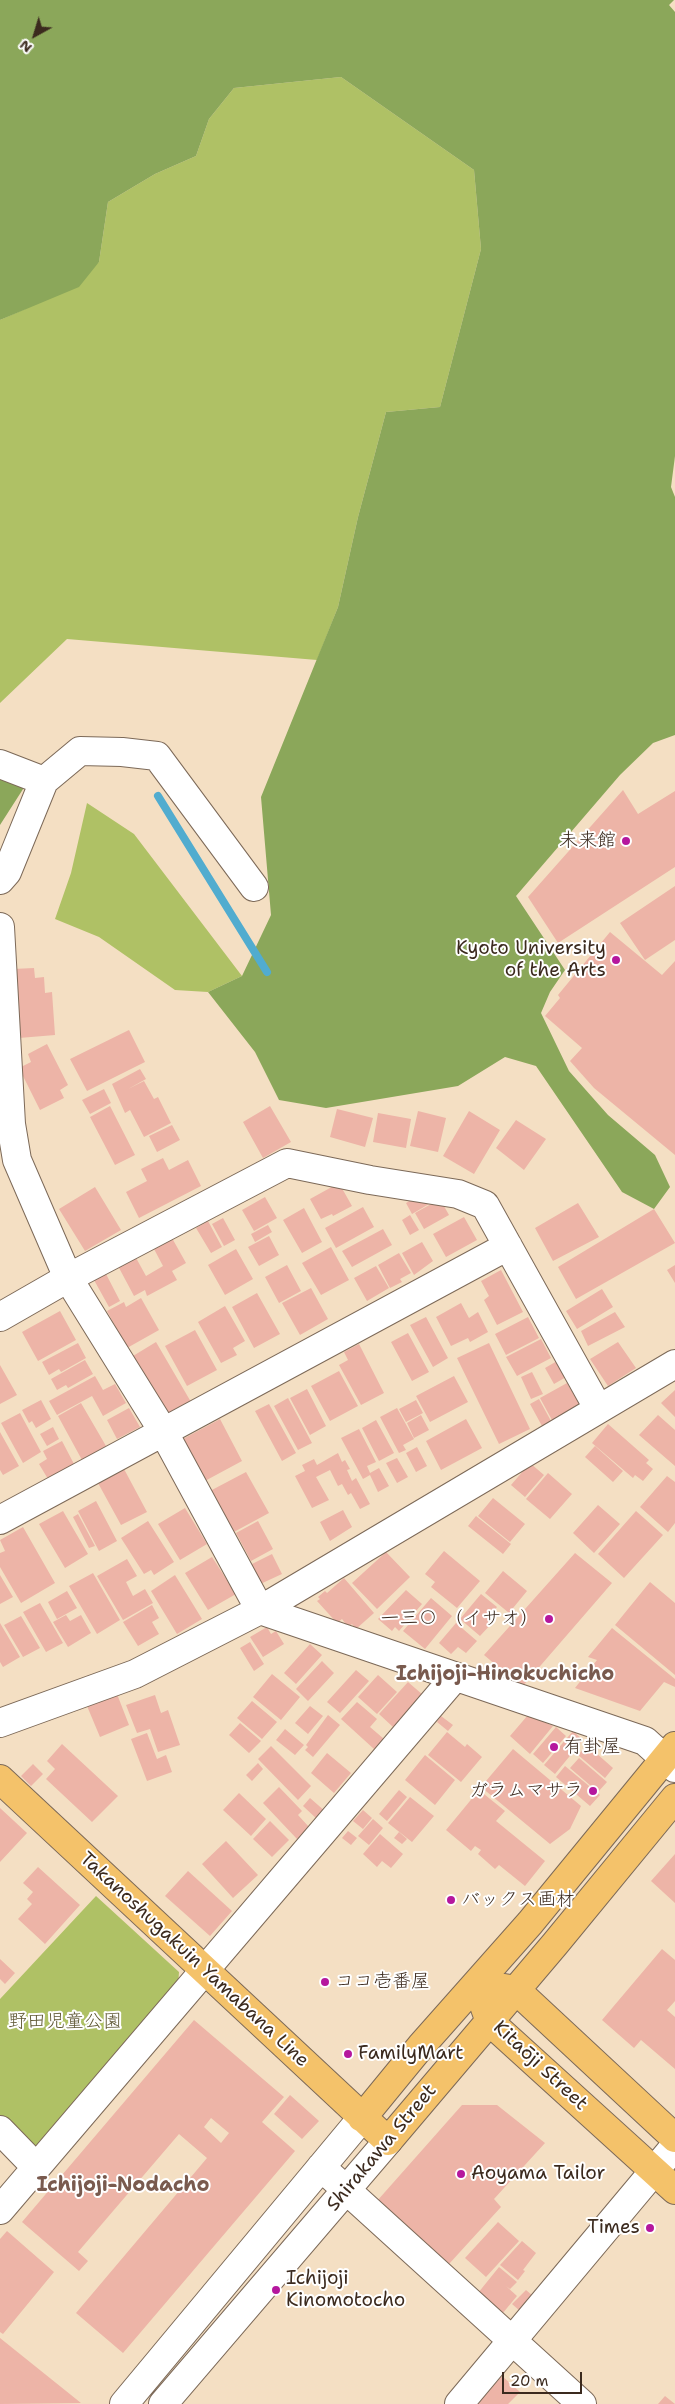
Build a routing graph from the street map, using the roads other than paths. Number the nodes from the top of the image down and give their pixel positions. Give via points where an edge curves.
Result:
1 (0, 764) edge
2 (44, 780) junction
3 (0, 880) edge
4 (254, 887) dead end
5 (0, 927) edge
6 (508, 1246) junction
7 (68, 1278) junction
8 (0, 1317) edge
9 (675, 1364) edge
10 (598, 1408) junction
11 (163, 1431) junction
12 (0, 1520) edge
13 (260, 1610) junction
14 (455, 1677) junction
15 (0, 1723) edge
16 (671, 1758) edge
17 (0, 1779) edge
18 (675, 1798) edge
19 (204, 1970) junction
20 (476, 1983) junction
21 (516, 1990) junction
22 (490, 2022) junction
23 (362, 2118) junction
24 (0, 2130) edge
25 (675, 2138) edge
26 (388, 2141) junction
27 (675, 2146) edge
28 (35, 2166) junction
29 (321, 2168) junction
30 (654, 2171) junction
31 (346, 2190) junction
32 (675, 2190) edge
33 (0, 2210) edge
34 (512, 2340) junction
35 (124, 2404) edge
36 (163, 2404) edge
37 (459, 2404) edge
38 (582, 2404) edge

1 - 2 street
2 - 3 street via 7,872
2 - 4 street via 80,751 157,756
5 - 7 street via 11,1124 17,1160
6 - 7 street via 484,1205 458,1194 287,1163
6 - 10 street
6 - 11 street
7 - 8 street
7 - 11 street
9 - 10 street
10 - 13 street
11 - 12 street
11 - 13 street
13 - 14 street
13 - 15 street via 135,1674
14 - 16 street via 645,1741
14 - 19 street
16 - 20 main road, Shirakawa Street
17 - 19 main road, Takanoshugakuin Yamabana Line
18 - 21 main road, Shirakawa Street
19 - 23 main road, Takanoshugakuin Yamabana Line
19 - 28 street
20 - 21 main road, Kitaōji Street
20 - 22 main road, Kitaōji Street
20 - 23 main road, Shirakawa Street
21 - 22 main road, Shirakawa Street
21 - 25 main road, Kitaōji Street
22 - 26 main road, Shirakawa Street
22 - 30 main road, Kitaōji Street
23 - 26 main road, Takanoshugakuin Yamabana Line
23 - 29 street, Shirakawa Street
24 - 28 street
26 - 31 street, Shirakawa Street
27 - 30 street
28 - 33 street
29 - 31 street
29 - 35 street, Shirakawa Street
30 - 32 main road, Kitaōji Street
30 - 34 street
31 - 34 street
31 - 36 street, Shirakawa Street
34 - 37 street
34 - 38 street

